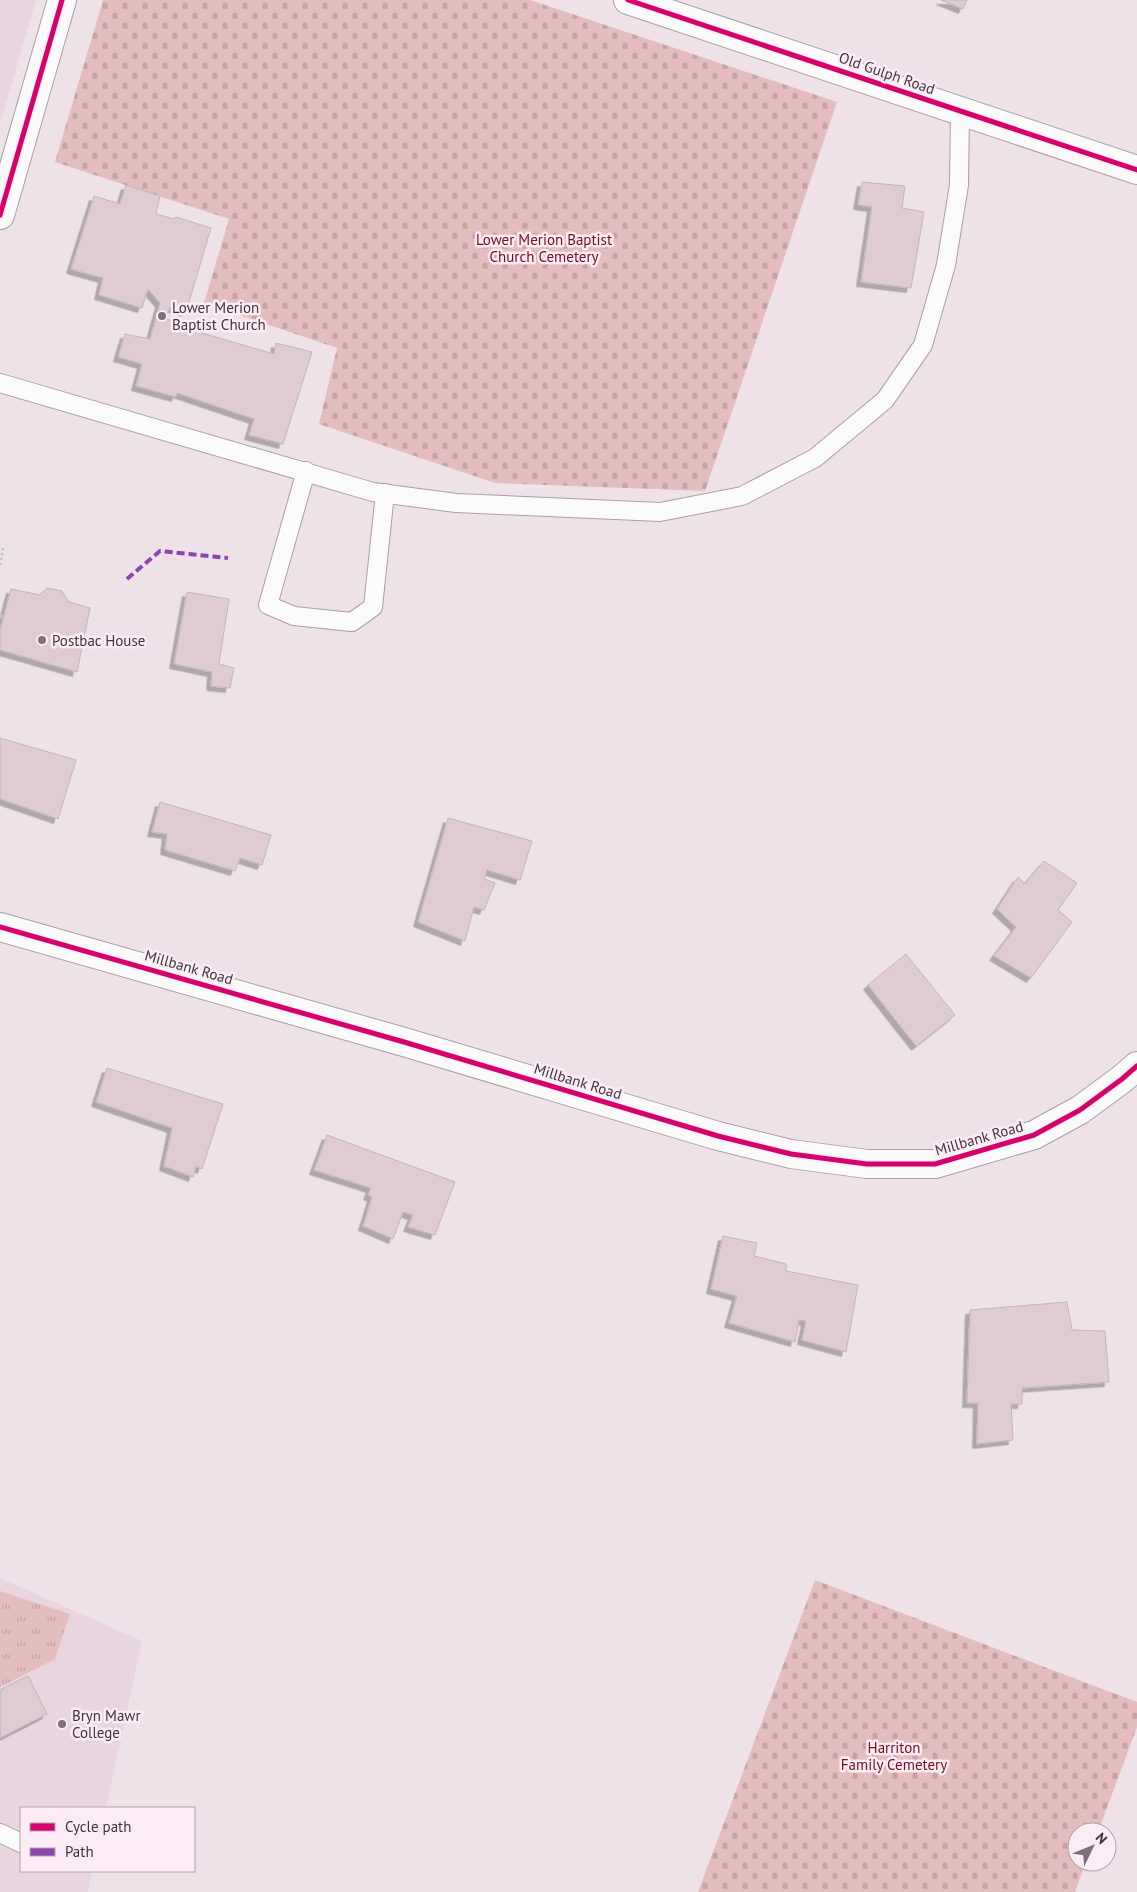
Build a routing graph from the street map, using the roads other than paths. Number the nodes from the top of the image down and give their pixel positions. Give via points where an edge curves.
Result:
1 (62, 0) edge
2 (628, 0) edge
3 (960, 111) junction
4 (1137, 170) edge
5 (0, 214) edge
6 (0, 384) edge
7 (306, 471) junction
8 (385, 493) junction
9 (0, 926) edge
10 (1137, 1066) edge
11 (0, 1833) edge
12 (20, 1843) edge

1 - 5 street
2 - 3 street, Old Gulph Road
3 - 4 street, Old Gulph Road
3 - 8 lane via 959,185 946,264 923,344 885,400 815,458 742,496 660,512 456,503
6 - 7 lane
7 - 8 lane
7 - 8 lane via 268,605 294,616 352,622 373,607
9 - 10 street, Millbank Road via 718,1136 791,1154 867,1164 936,1164 1034,1135 1080,1110
11 - 12 lane

